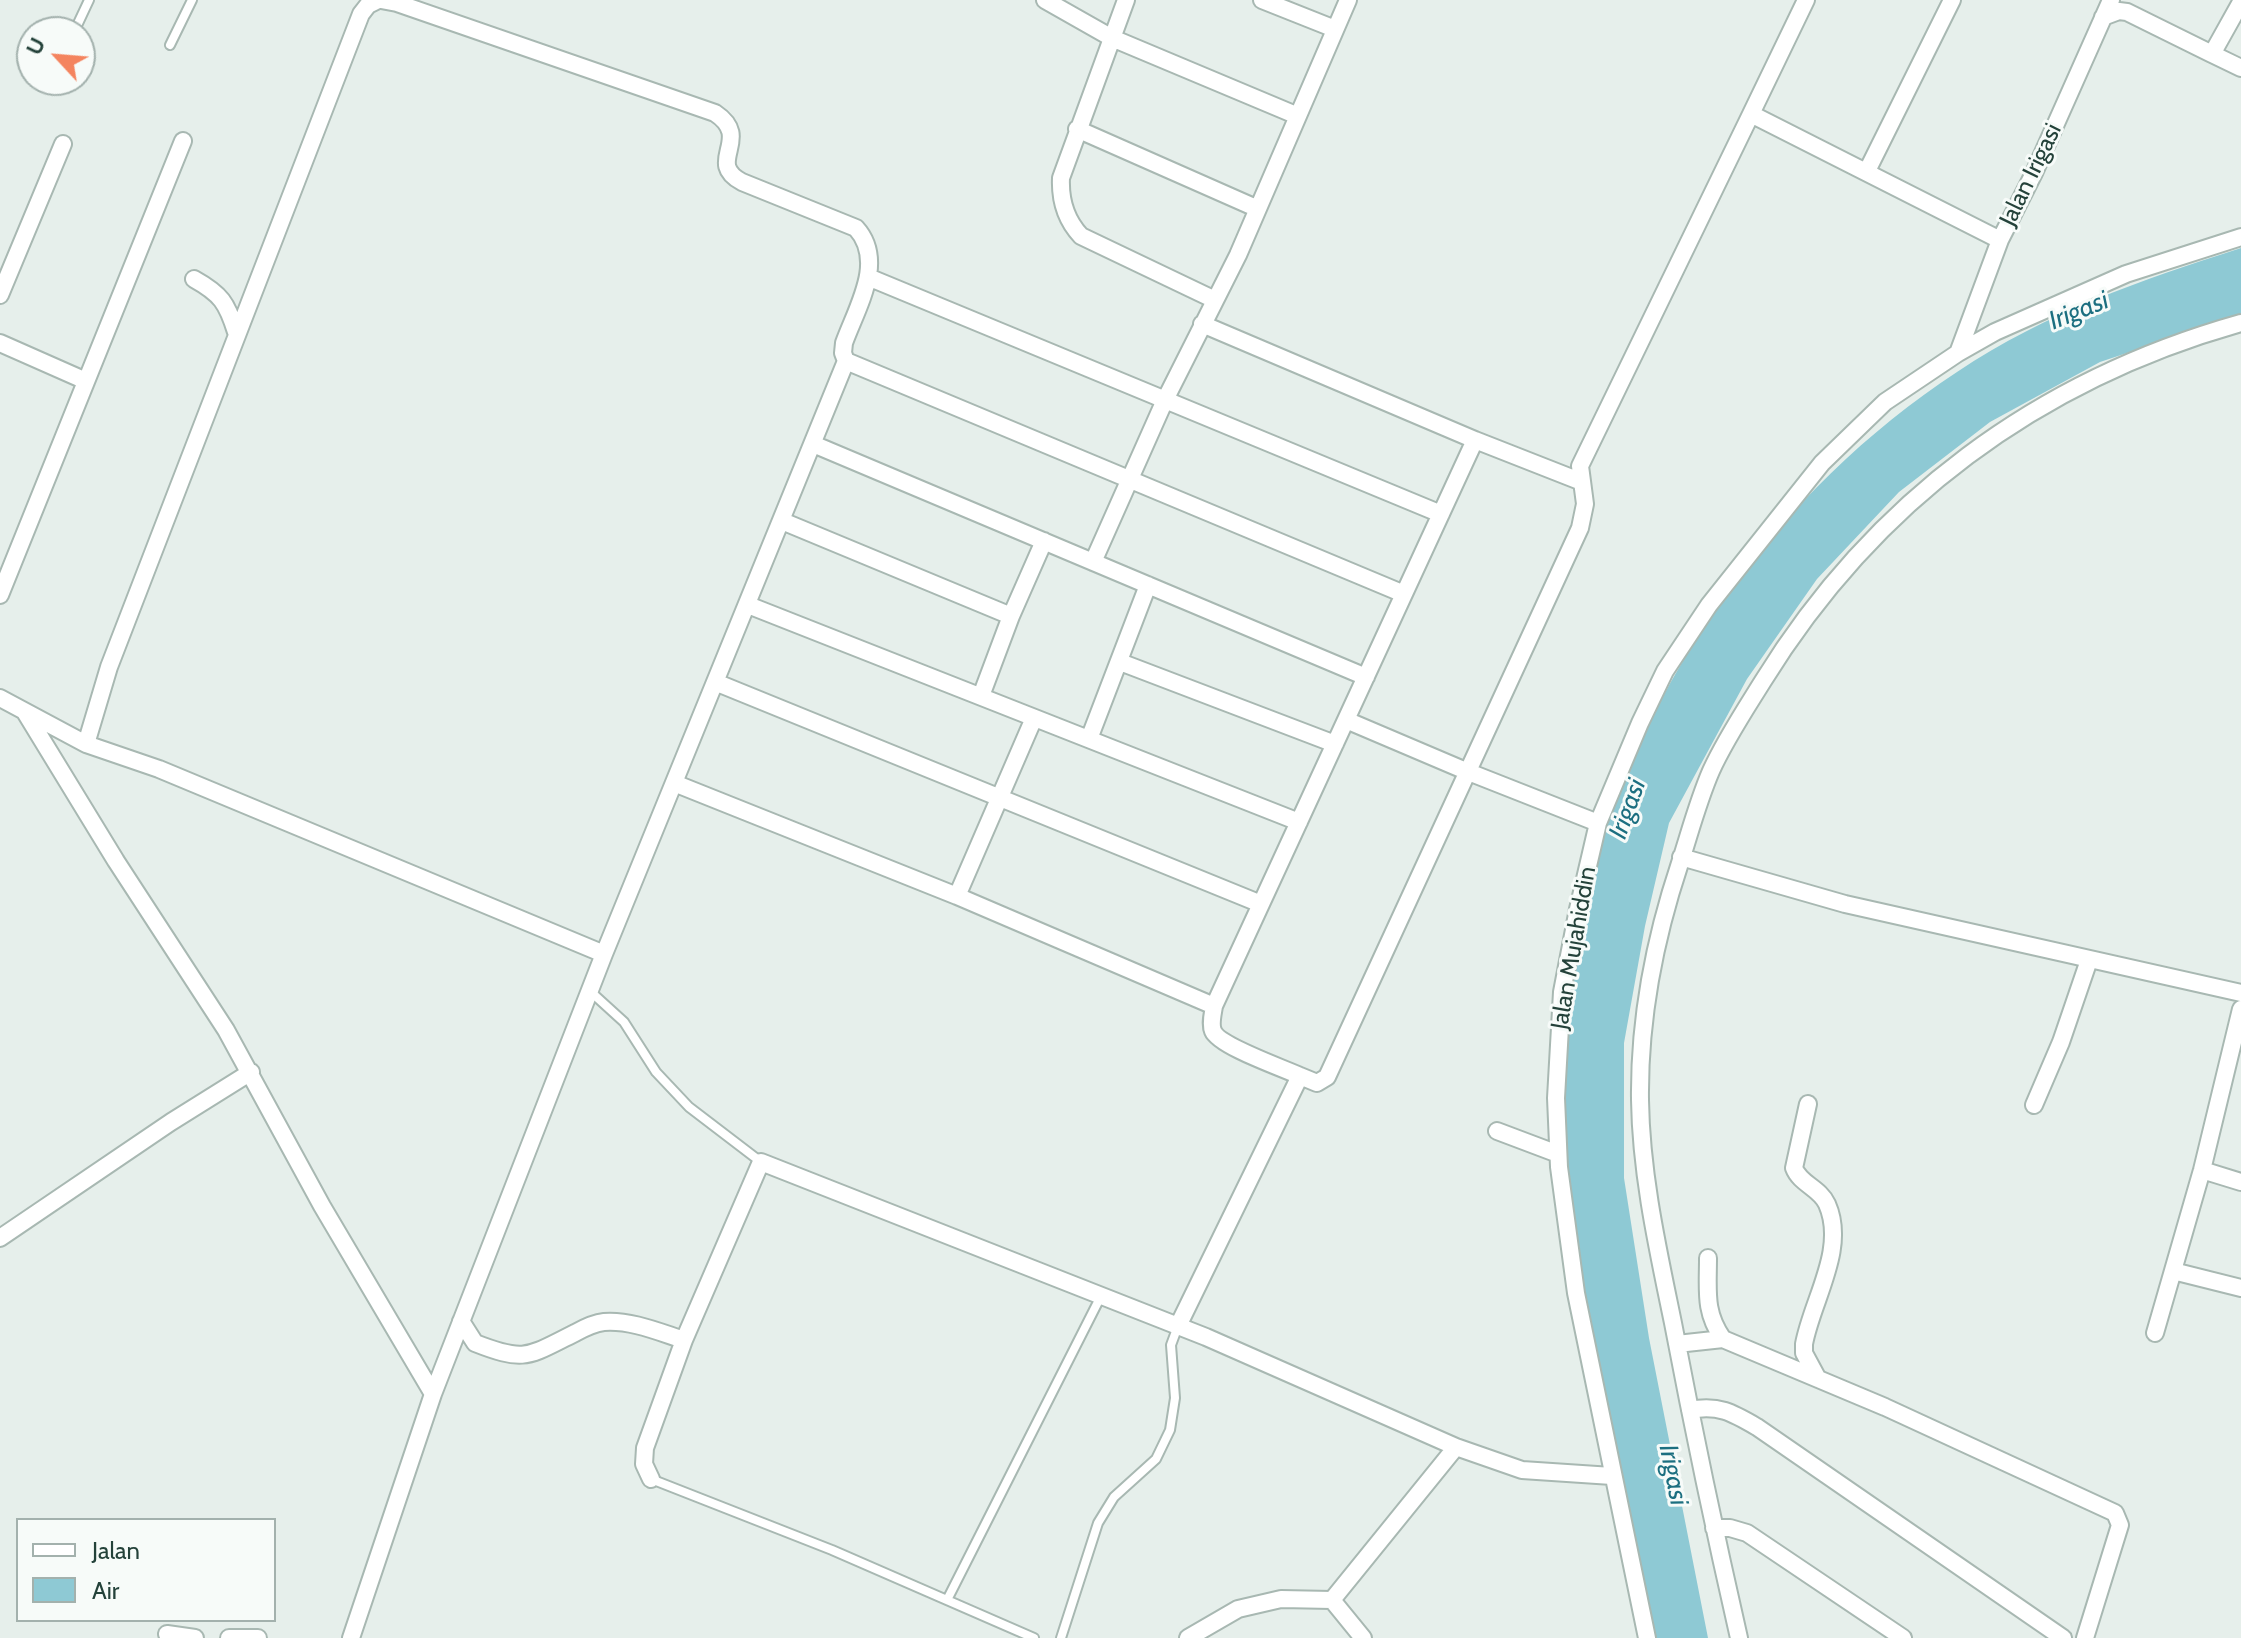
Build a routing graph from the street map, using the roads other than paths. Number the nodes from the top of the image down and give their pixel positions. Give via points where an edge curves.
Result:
1 (192, 0) edge
2 (375, 0) edge
3 (1045, 0) edge
4 (1126, 0) edge
5 (1262, 0) edge
6 (1348, 0) edge
7 (1806, 0) edge
8 (1952, 0) edge
9 (2111, 0) edge
10 (2241, 2) edge
11 (2103, 17) junction
12 (1335, 29) junction
13 (1112, 38) junction
14 (170, 45) dead end
15 (2212, 54) junction
16 (2241, 68) edge
17 (1751, 114) junction
18 (1298, 116) junction
19 (1077, 129) junction
20 (183, 141) dead end
21 (63, 144) dead end
22 (1867, 171) junction
23 (1256, 208) junction
24 (2241, 237) edge
25 (2000, 240) junction
26 (868, 277) junction
27 (194, 279) dead end
28 (0, 295) edge
29 (1215, 300) junction
30 (2241, 323) edge
31 (1202, 324) junction
32 (236, 332) junction
33 (0, 343) edge
34 (1958, 353) junction
35 (846, 361) junction
36 (86, 381) junction
37 (1165, 400) junction
38 (1475, 440) junction
39 (813, 444) junction
40 (1129, 480) junction
41 (1582, 482) junction
42 (1441, 514) junction
43 (782, 521) junction
44 (1044, 541) junction
45 (1093, 562) junction
46 (1148, 585) junction
47 (1404, 594) junction
48 (0, 595) edge
49 (748, 605) junction
50 (1011, 616) junction
51 (1120, 662) junction
52 (1366, 677) junction
53 (715, 682) junction
54 (981, 696) junction
55 (0, 698) edge
56 (25, 712) junction
57 (1034, 718) junction
58 (1346, 720) junction
59 (1089, 739) junction
60 (86, 744) junction
61 (1335, 744) junction
62 (1466, 771) junction
63 (674, 783) junction
64 (1000, 798) junction
65 (1299, 822) junction
66 (1598, 823) junction
67 (1681, 857) junction
68 (957, 896) junction
69 (1261, 904) junction
70 (604, 954) junction
71 (2089, 960) junction
72 (590, 991) junction
73 (2241, 993) edge
74 (1214, 1006) junction
75 (2241, 1009) edge
76 (251, 1072) junction
77 (1300, 1076) junction
78 (1808, 1104) dead end
79 (2034, 1105) dead end
80 (1497, 1131) dead end
81 (1558, 1154) junction
82 (761, 1162) junction
83 (2202, 1170) junction
84 (2241, 1182) edge
85 (0, 1238) edge
86 (1708, 1258) dead end
87 (2173, 1271) junction
88 (2241, 1288) edge
89 (1101, 1296) junction
90 (461, 1321) junction
91 (1178, 1326) junction
92 (2155, 1333) dead end
93 (1723, 1339) junction
94 (684, 1340) junction
95 (1677, 1344) junction
96 (1818, 1379) junction
97 (433, 1394) junction
98 (1690, 1410) junction
99 (1456, 1447) junction
100 (1612, 1476) junction
101 (651, 1479) joint
102 (1714, 1528) junction
103 (947, 1600) junction
104 (1332, 1600) junction
105 (167, 1634) dead end
106 (195, 1638) edge
107 (229, 1638) edge
108 (258, 1638) edge
109 (351, 1638) edge
110 (1034, 1638) edge
111 (1061, 1638) edge
112 (1188, 1638) edge
113 (1363, 1638) edge
114 (1647, 1638) edge
115 (1739, 1638) edge
116 (1903, 1638) edge
117 (2063, 1638) edge
118 (2085, 1638) edge

1 - 14 lane
2 - 26 street via 397,3 715,113 731,133 729,174 856,228 871,255
2 - 32 street via 361,14
3 - 13 street
4 - 13 street
5 - 12 street
6 - 12 street
7 - 17 street
8 - 22 street
9 - 11 street, Jalan Irigasi
10 - 15 street
11 - 15 street via 2127,12
11 - 25 street, Jalan Irigasi
12 - 18 street
13 - 18 street
13 - 19 street
15 - 16 street
17 - 22 street
17 - 41 street via 1580,466
18 - 23 street
19 - 23 street
19 - 29 street via 1060,194 1073,227 1081,236
20 - 36 street
21 - 28 street
22 - 25 street
23 - 29 street
24 - 34 street, Jalan Mujahiddin via 2126,274
25 - 34 street, Jalan Irigasi
26 - 35 street via 844,343
26 - 37 street
27 - 32 street via 222,298
29 - 31 street
30 - 67 street via 2137,358 2075,388 1952,467 1889,520 1834,579 1752,698 1712,769
31 - 37 street
31 - 38 street
32 - 60 street via 109,667
33 - 36 street
34 - 66 street, Jalan Mujahiddin via 1885,402 1822,463 1718,593 1665,671
35 - 39 street
35 - 40 street
36 - 48 street
37 - 40 street
37 - 42 street
38 - 41 street
38 - 42 street
39 - 43 street
39 - 44 street
40 - 45 street
40 - 47 street
41 - 62 street via 1580,528
42 - 47 street
43 - 49 street
43 - 50 street
44 - 45 street
44 - 50 street
45 - 46 street
46 - 51 street
46 - 52 street
47 - 52 street
49 - 53 street
49 - 54 street
50 - 54 street
51 - 59 street
51 - 61 street
52 - 58 street
53 - 63 street
53 - 64 street
54 - 57 street
55 - 56 street
56 - 60 street
56 - 76 street
57 - 59 street
57 - 64 street
58 - 61 street
58 - 62 street
59 - 65 street
60 - 70 street via 159,769
61 - 65 street
62 - 66 street
62 - 77 street via 1327,1077 1317,1083
63 - 68 street
63 - 70 street
64 - 68 street
64 - 69 street
65 - 69 street
66 - 81 street, Jalan Mujahiddin via 1562,992
67 - 71 street via 1845,904
67 - 95 street via 1654,957 1640,1101 1652,1220
68 - 74 street
69 - 74 street
70 - 72 street
71 - 73 street
71 - 79 street
72 - 82 lane via 624,1022 656,1072 689,1107
72 - 90 street
74 - 77 street via 1217,1036
75 - 83 street
76 - 85 street
76 - 97 street via 322,1206
77 - 91 street
78 - 96 street via 1794,1168 1821,1194 1832,1226 1829,1265 1804,1344
80 - 81 street
81 - 100 street, Jalan Mujahiddin via 1576,1293
82 - 89 street
82 - 94 street
83 - 84 street
83 - 87 street
86 - 93 street via 1707,1304
87 - 88 street
87 - 92 street
89 - 91 street
89 - 103 lane
90 - 94 street via 475,1343 515,1356 603,1322 631,1323
90 - 97 street
91 - 99 street
91 - 111 lane via 1171,1345 1175,1398 1170,1430 1156,1459 1114,1497 1098,1523
93 - 95 street
93 - 96 street
94 - 101 street via 645,1448 644,1464
95 - 98 street
96 - 118 street via 2115,1513 2120,1525
97 - 109 street
98 - 102 street
98 - 117 street via 1720,1407 1757,1427
99 - 100 street via 1522,1470
99 - 104 street
100 - 114 street, Jalan Mujahiddin
101 - 103 lane
102 - 115 street
102 - 116 street via 1747,1533
103 - 110 lane
104 - 112 street via 1281,1599 1238,1609
104 - 113 street
105 - 106 street
107 - 108 street

